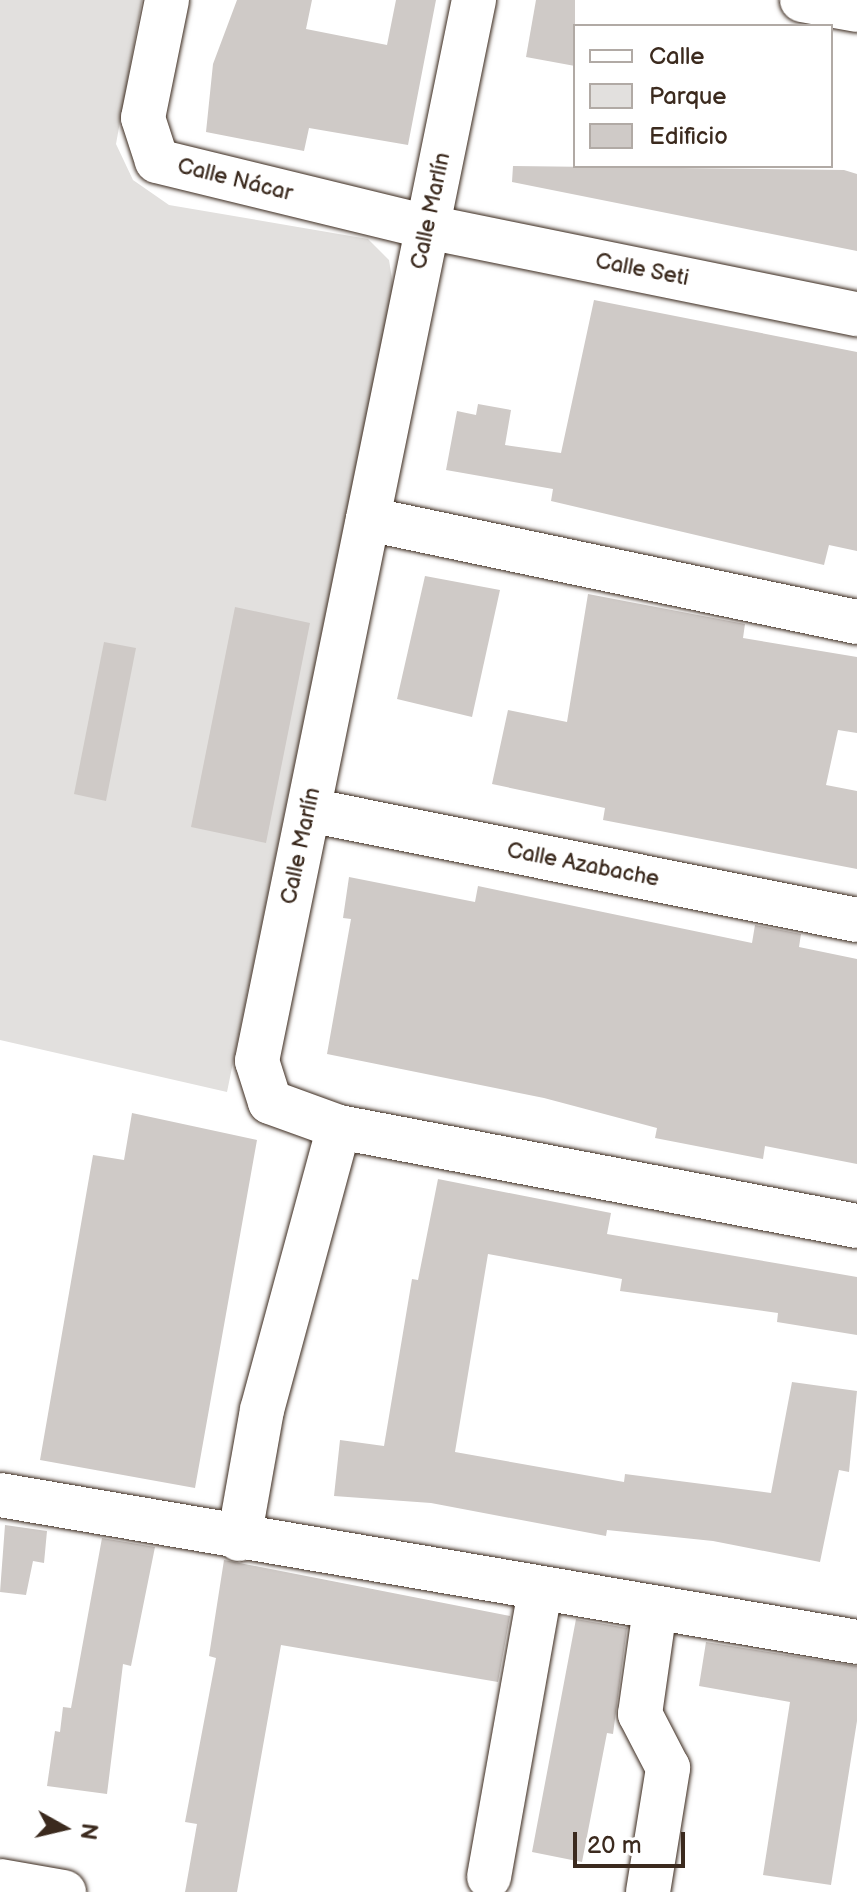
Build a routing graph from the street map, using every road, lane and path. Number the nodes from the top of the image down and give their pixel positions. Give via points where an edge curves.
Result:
1 (167, 0) edge
2 (474, 0) edge
3 (802, 0) edge
4 (857, 10) edge
5 (428, 227) junction
6 (857, 314) edge
7 (368, 519) junction
8 (857, 622) edge
9 (309, 810) junction
10 (857, 920) edge
11 (339, 1127) junction
12 (857, 1226) edge
13 (0, 1495) edge
14 (239, 1539) junction
15 (540, 1592) junction
16 (655, 1609) junction
17 (857, 1642) edge
18 (489, 1877) dead end
19 (0, 1881) edge
20 (64, 1892) edge
21 (648, 1892) edge

1 - 5 street, Calle Nácar via 143,118 157,161
2 - 5 street, Calle Marlín
3 - 4 street
5 - 6 street, Calle Seti
5 - 7 street, Calle Marlín
7 - 8 street
7 - 9 street, Calle Marlín
9 - 10 street, Calle Azabache
9 - 11 street, Calle Marlín via 257,1061 270,1102
11 - 12 street, Calle Marlín
11 - 14 street via 262,1410
13 - 14 street
14 - 15 street
15 - 16 street
15 - 18 street
16 - 17 street
16 - 21 street via 640,1714 668,1768
19 - 20 street

